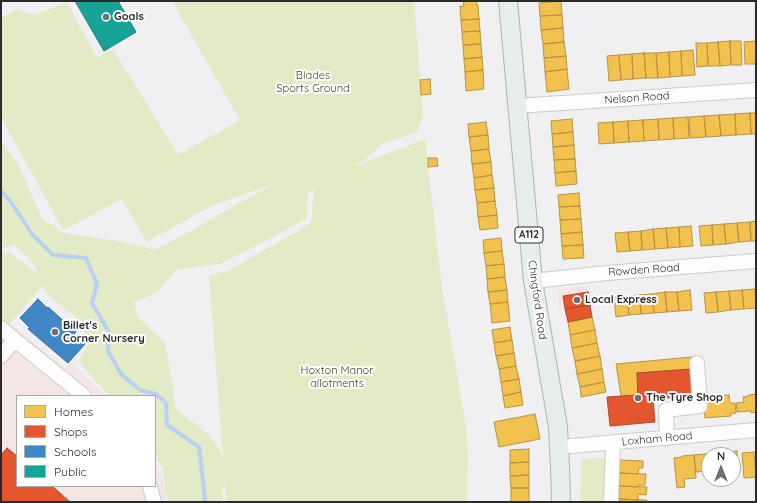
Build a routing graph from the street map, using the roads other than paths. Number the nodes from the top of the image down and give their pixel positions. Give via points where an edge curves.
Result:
1 (508, 1) edge
2 (756, 90) edge
3 (517, 106) junction
4 (756, 261) edge
5 (533, 281) junction
6 (1, 328) edge
7 (15, 340) junction
8 (1, 356) edge
9 (697, 363) dead end
10 (83, 395) edge
11 (756, 430) edge
12 (667, 438) junction
13 (613, 443) junction
14 (559, 447) junction
15 (150, 487) edge
16 (154, 502) edge
17 (561, 502) edge
18 (611, 502) edge

1 - 3 main road, Chingford Road / A112
2 - 3 street, Nelson Road
3 - 5 main road, Chingford Road / A112
4 - 5 street, Rowden Road via 608,272
5 - 14 main road, Chingford Road / A112 via 558,427
6 - 7 street
7 - 8 street
7 - 10 street
9 - 12 street via 700,406 666,410
11 - 12 street, Loxham Road
12 - 13 street, Loxham Road
13 - 14 street, Loxham Road
13 - 18 street
14 - 17 main road, Chingford Road / A112
15 - 16 street

